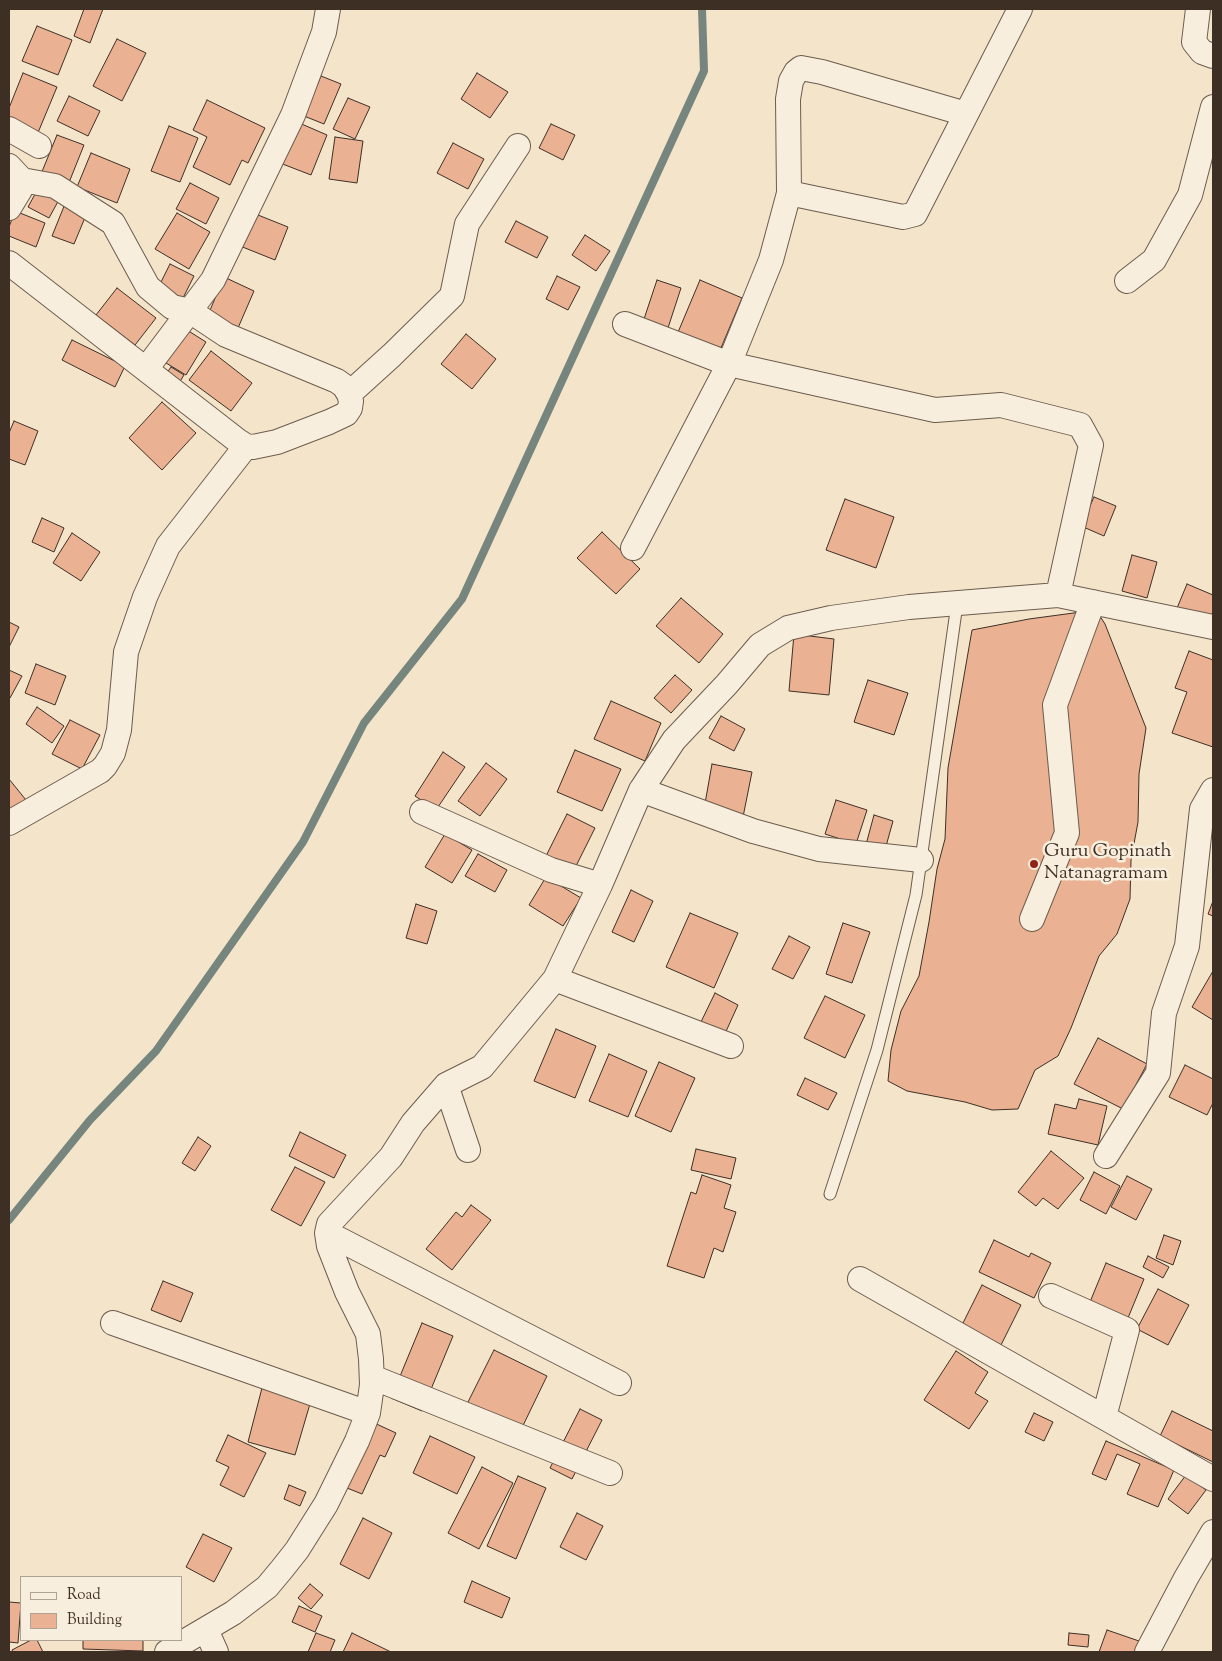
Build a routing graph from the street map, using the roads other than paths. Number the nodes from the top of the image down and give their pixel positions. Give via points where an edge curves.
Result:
1 (328, 9) edge
2 (1020, 9) edge
3 (1198, 9) edge
4 (1213, 56) edge
5 (1213, 107) edge
6 (966, 114) junction
7 (9, 130) edge
8 (39, 146) dead end
9 (518, 146) dead end
10 (15, 172) edge
11 (789, 193) junction
12 (9, 208) edge
13 (9, 263) edge
14 (1127, 281) dead end
15 (190, 311) junction
16 (625, 324) dead end
17 (729, 364) junction
18 (146, 369) junction
19 (349, 394) junction
20 (246, 446) junction
21 (633, 548) dead end
22 (1058, 595) junction
23 (1093, 602) junction
24 (957, 604) junction
25 (1213, 628) edge
26 (642, 790) junction
27 (1213, 790) edge
28 (422, 812) dead end
29 (9, 823) edge
30 (921, 860) junction
31 (600, 886) junction
32 (1032, 919) dead end
33 (555, 979) junction
34 (731, 1046) dead end
35 (446, 1085) junction
36 (468, 1150) dead end
37 (1106, 1156) dead end
38 (830, 1194) dead end
39 (327, 1233) junction
40 (860, 1279) dead end
41 (1052, 1296) dead end
42 (113, 1323) dead end
43 (372, 1377) junction
44 (619, 1383) dead end
45 (368, 1413) junction
46 (1104, 1417) junction
47 (610, 1473) dead end
48 (1213, 1479) edge
49 (1213, 1532) edge
50 (206, 1630) junction
51 (167, 1652) edge
52 (216, 1652) edge
53 (1147, 1652) edge

1 - 15 street via 324,32 293,115 213,280
2 - 6 street
3 - 4 street via 1194,42 1202,52
5 - 14 street via 1190,195 1154,260
6 - 11 street via 918,211 911,216
6 - 11 street via 801,68 792,81 788,99
7 - 8 street
9 - 19 street via 467,224 452,296
10 - 12 street via 20,190
10 - 15 street via 55,186 113,223 148,287 172,307
11 - 17 street via 771,260
13 - 18 street
15 - 18 street
15 - 19 street via 226,335 337,381
16 - 17 street
17 - 21 street
17 - 22 street via 935,410 1001,405 1080,425 1091,445
18 - 20 street
19 - 20 street via 351,401 346,414 277,442
20 - 29 street via 168,546 145,597 126,652 119,730 105,766
22 - 23 street
22 - 24 street
23 - 25 street
23 - 32 street via 1055,705 1067,833
24 - 26 street via 831,618 788,628 760,645 674,740
24 - 30 lane
26 - 30 street via 753,831 819,849
26 - 31 street
27 - 37 street via 1202,809 1187,946 1164,1013 1158,1073
28 - 31 street via 551,870
30 - 38 lane via 916,895 877,1050
31 - 33 street
33 - 34 street
33 - 35 street via 482,1066
35 - 36 street
35 - 39 street via 413,1123 391,1157 335,1216
39 - 43 street via 347,1292 368,1334
39 - 44 street
40 - 46 street
41 - 46 street via 1127,1330
42 - 45 street
43 - 45 street
43 - 47 street
45 - 50 street via 326,1504 282,1569 267,1587
46 - 48 street
49 - 53 street
50 - 51 street
50 - 52 street

